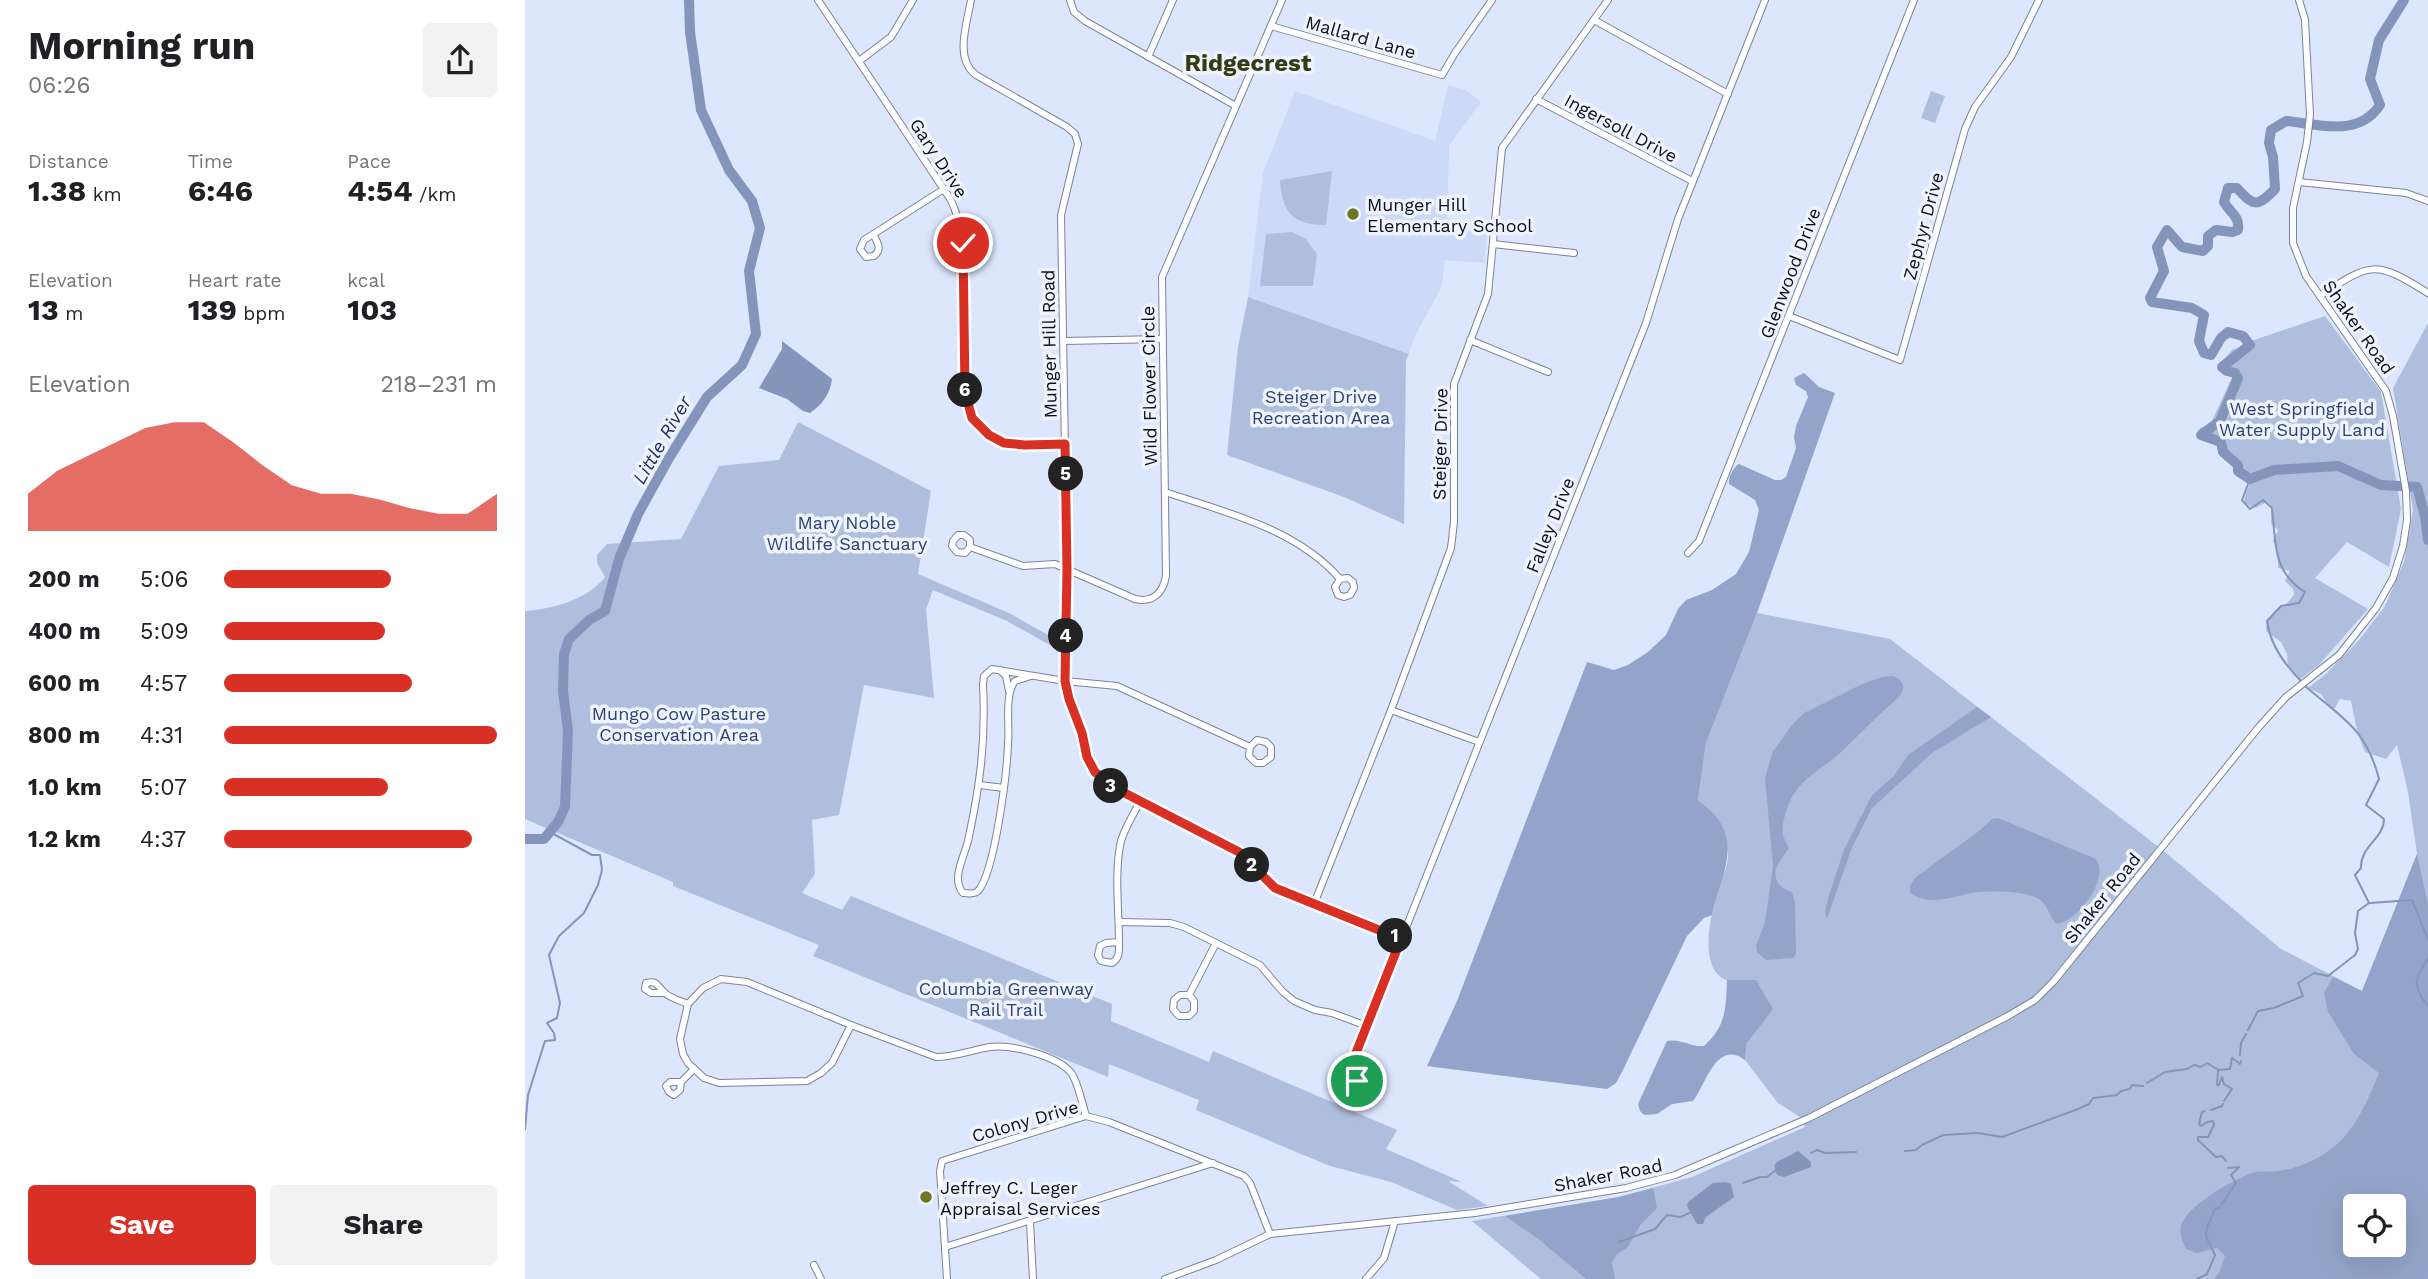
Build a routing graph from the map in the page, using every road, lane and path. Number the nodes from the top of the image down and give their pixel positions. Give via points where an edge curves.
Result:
1 (818, 0) edge
2 (913, 0) edge
3 (971, 0) edge
4 (1070, 0) edge
5 (1173, 0) edge
6 (1282, 0) edge
7 (1491, 0) edge
8 (1608, 0) edge
9 (1765, 0) edge
10 (1914, 0) edge
11 (2039, 0) edge
12 (2299, 0) edge
13 (1594, 20) junction
14 (1271, 26) junction
15 (1148, 57) junction
16 (859, 61) junction
17 (1728, 94) junction
18 (1537, 99) junction
19 (1236, 106) junction
20 (1692, 181) junction
21 (2299, 182) junction
22 (944, 189) junction
23 (2428, 201) edge
24 (873, 234) dead end
25 (1493, 244) junction
26 (1574, 253) dead end
27 (2428, 293) edge
28 (2320, 296) junction
29 (1789, 316) junction
30 (1162, 339) junction
31 (1470, 340) junction
32 (1064, 341) junction
33 (1548, 372) dead end
34 (1065, 444) junction
35 (1165, 492) junction
36 (970, 547) dead end
37 (1688, 553) dead end
38 (1067, 570) junction
39 (1340, 579) dead end
40 (999, 669) junction
41 (1031, 676) junction
42 (1065, 681) junction
43 (1010, 693) junction
44 (1391, 710) junction
45 (1479, 742) junction
46 (1249, 747) dead end
47 (980, 785) junction
48 (1004, 788) junction
49 (1140, 801) junction
50 (1314, 904) junction
51 (1119, 922) junction
52 (1401, 939) junction
53 (1119, 942) dead end
54 (1216, 943) junction
55 (664, 993) dead end
56 (1189, 996) dead end
57 (688, 1004) junction
58 (851, 1026) junction
59 (1367, 1026) junction
60 (1354, 1057) dead end
61 (694, 1069) junction
62 (681, 1082) dead end
63 (1086, 1116) junction
64 (1213, 1163) junction
65 (1395, 1221) junction
66 (1030, 1222) junction
67 (1270, 1234) junction
68 (945, 1247) junction
69 (814, 1265) dead end
70 (821, 1279) edge
71 (947, 1279) edge
72 (1033, 1279) edge
73 (1165, 1279) edge
74 (1366, 1279) edge

1 - 16 street, Gary Drive
2 - 16 street via 891,37
3 - 32 street, Munger Hill Road via 963,55 966,65 1067,127 1077,140 1061,208
4 - 15 street via 1074,12 1085,21
5 - 15 street
6 - 14 street, Wild Flower Circle
7 - 14 street, Mallard Lane via 1442,75
8 - 13 street, Steiger Drive
9 - 17 street, Falley Drive
10 - 29 street, Glenwood Drive
11 - 29 street, Zephyr Drive via 2011,57 1975,107 1965,130 1900,360
12 - 21 street, Shaker Road via 2305,20 2310,117
13 - 17 street
13 - 18 street, Steiger Drive
14 - 19 street, Wild Flower Circle
15 - 19 street
16 - 22 street, Gary Drive
17 - 20 street, Falley Drive
18 - 20 street, Ingersoll Drive
18 - 25 street, Steiger Drive via 1502,148
19 - 30 street, Wild Flower Circle via 1162,277
20 - 45 street, Falley Drive via 1646,323
21 - 23 street via 2406,193
21 - 28 street, Shaker Road via 2292,216 2293,243 2301,268
22 - 24 street
22 - 34 street, Gary Drive via 961,225 965,392 970,413 984,432 1004,443
25 - 26 street
25 - 31 street, Steiger Drive via 1487,294
27 - 28 street via 2392,272 2372,268
28 - 65 street, Shaker Road via 2383,385 2392,409 2407,520 2403,546 2385,594 2351,641 2258,728 2054,981 2035,1000 2008,1016 1809,1118 1675,1175 1494,1210
29 - 37 street, Glenwood Drive via 1699,541
30 - 32 street
30 - 35 street, Wild Flower Circle
31 - 33 street
31 - 44 street, Steiger Drive via 1454,384 1451,548
32 - 34 street, Munger Hill Road
34 - 38 street, Munger Hill Road
35 - 38 street, Wild Flower Circle via 1166,576 1158,594 1135,599
35 - 39 street via 1283,537 1320,559
36 - 38 street, Wild Flower Circle via 1018,564 1052,564
38 - 42 street, Munger Hill Road
40 - 41 street
40 - 43 street
40 - 47 street via 988,671 983,684
41 - 42 street
41 - 43 street via 1016,681
42 - 46 street via 1127,689
42 - 49 street, Munger Hill Road via 1091,765 1106,783
43 - 48 street
44 - 45 street
44 - 50 street, Steiger Drive
45 - 52 street, Falley Drive
47 - 48 street
47 - 48 street via 958,878 963,893 978,891 982,882
49 - 50 street, Munger Hill Road via 1231,847 1246,857 1268,884
49 - 51 street via 1121,841
50 - 52 street, Munger Hill Road
51 - 53 street
51 - 54 street via 1170,923
52 - 59 street, Falley Drive
54 - 56 street
54 - 59 street via 1260,965 1294,1001
55 - 57 street
57 - 58 street via 713,982 735,980
57 - 61 street via 680,1039 683,1055
58 - 61 street via 832,1063 807,1081 719,1083
58 - 63 street via 936,1057 992,1046 1032,1052 1071,1073
59 - 60 street, Falley Drive
61 - 62 street
63 - 64 street, Colony Drive
63 - 68 street, Colony Drive via 942,1161
64 - 66 street
64 - 67 street, Colony Drive via 1247,1179
65 - 67 street, Shaker Road
65 - 74 street via 1384,1258
66 - 68 street
66 - 72 street
67 - 73 street, Shaker Road
68 - 71 street, Colony Drive
69 - 70 street

